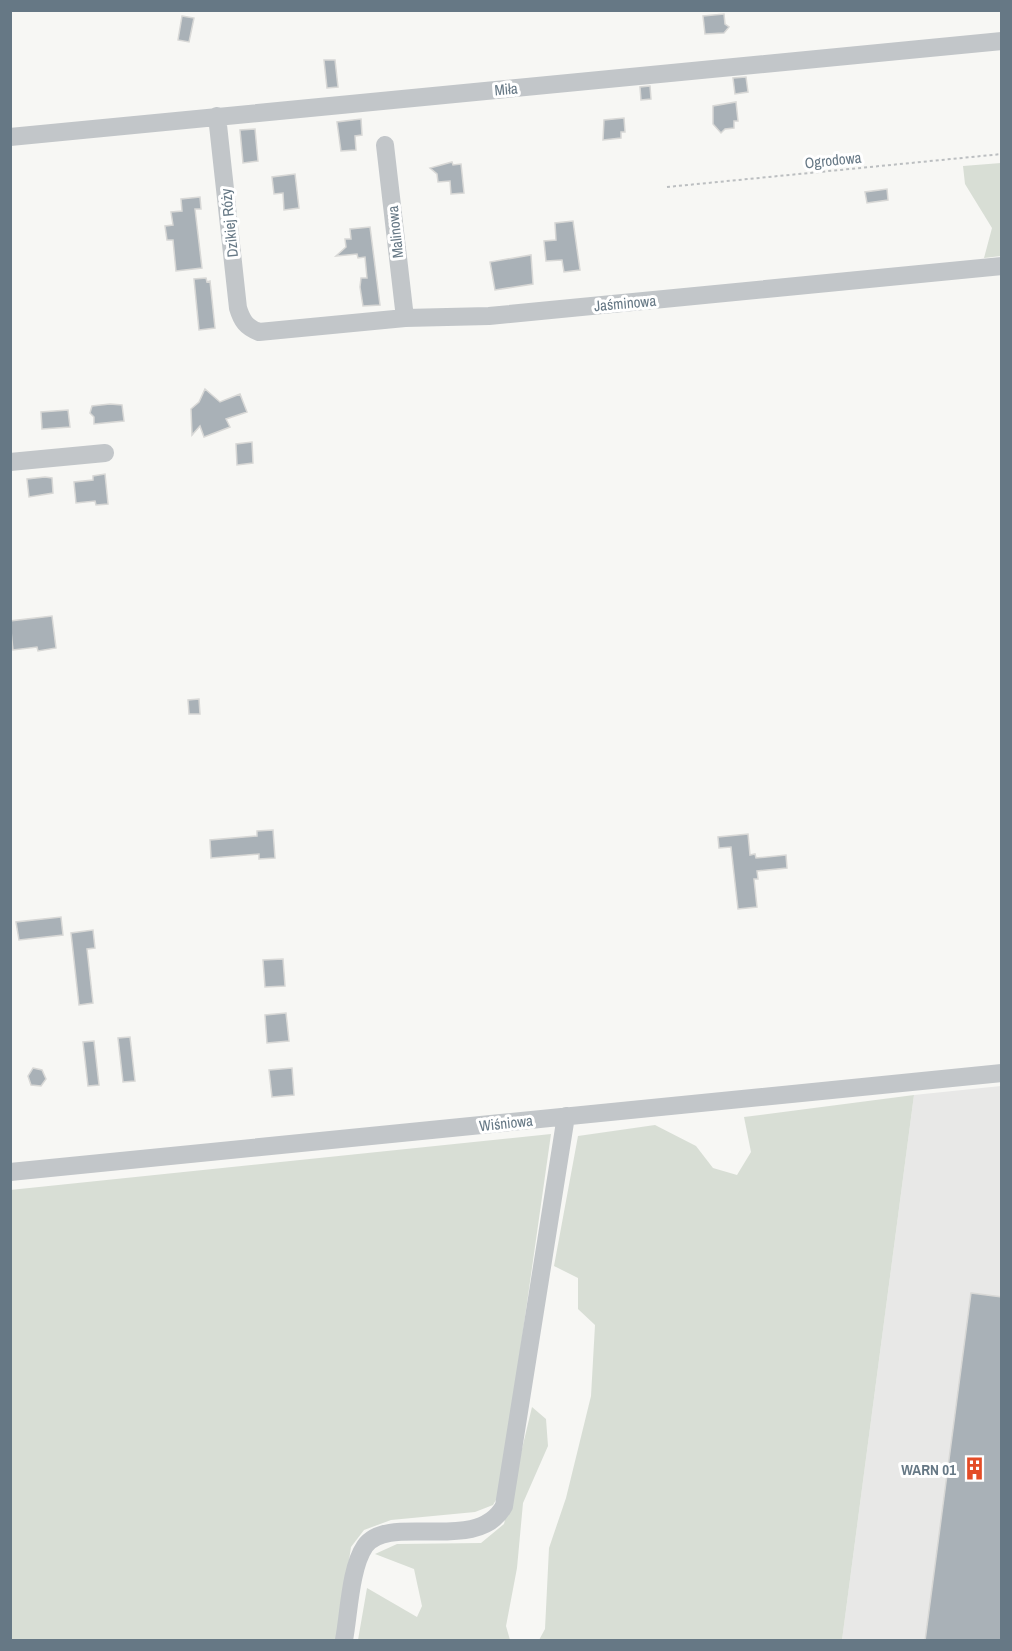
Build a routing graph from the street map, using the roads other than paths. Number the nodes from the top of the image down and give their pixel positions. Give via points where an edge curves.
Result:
1 (1002, 41) edge
2 (218, 116) junction
3 (10, 136) edge
4 (385, 145) dead end
5 (1002, 266) edge
6 (405, 318) junction
7 (248, 328) joint
8 (105, 453) dead end
9 (10, 462) edge
10 (1002, 1073) edge
11 (566, 1116) junction
12 (11, 1172) edge
13 (344, 1641) edge

1 - 2 street, Miła
2 - 3 street, Miła
2 - 7 street, Dzikiej Róży via 238,308
4 - 6 street, Malinowa
5 - 6 street, Jaśminowa via 489,316
6 - 7 street, Jaśminowa via 271,332
8 - 9 street
10 - 11 street, Wiśniowa
11 - 12 street, Wiśniowa
11 - 13 street via 504,1506 492,1522 474,1529 386,1534 370,1540 356,1569

